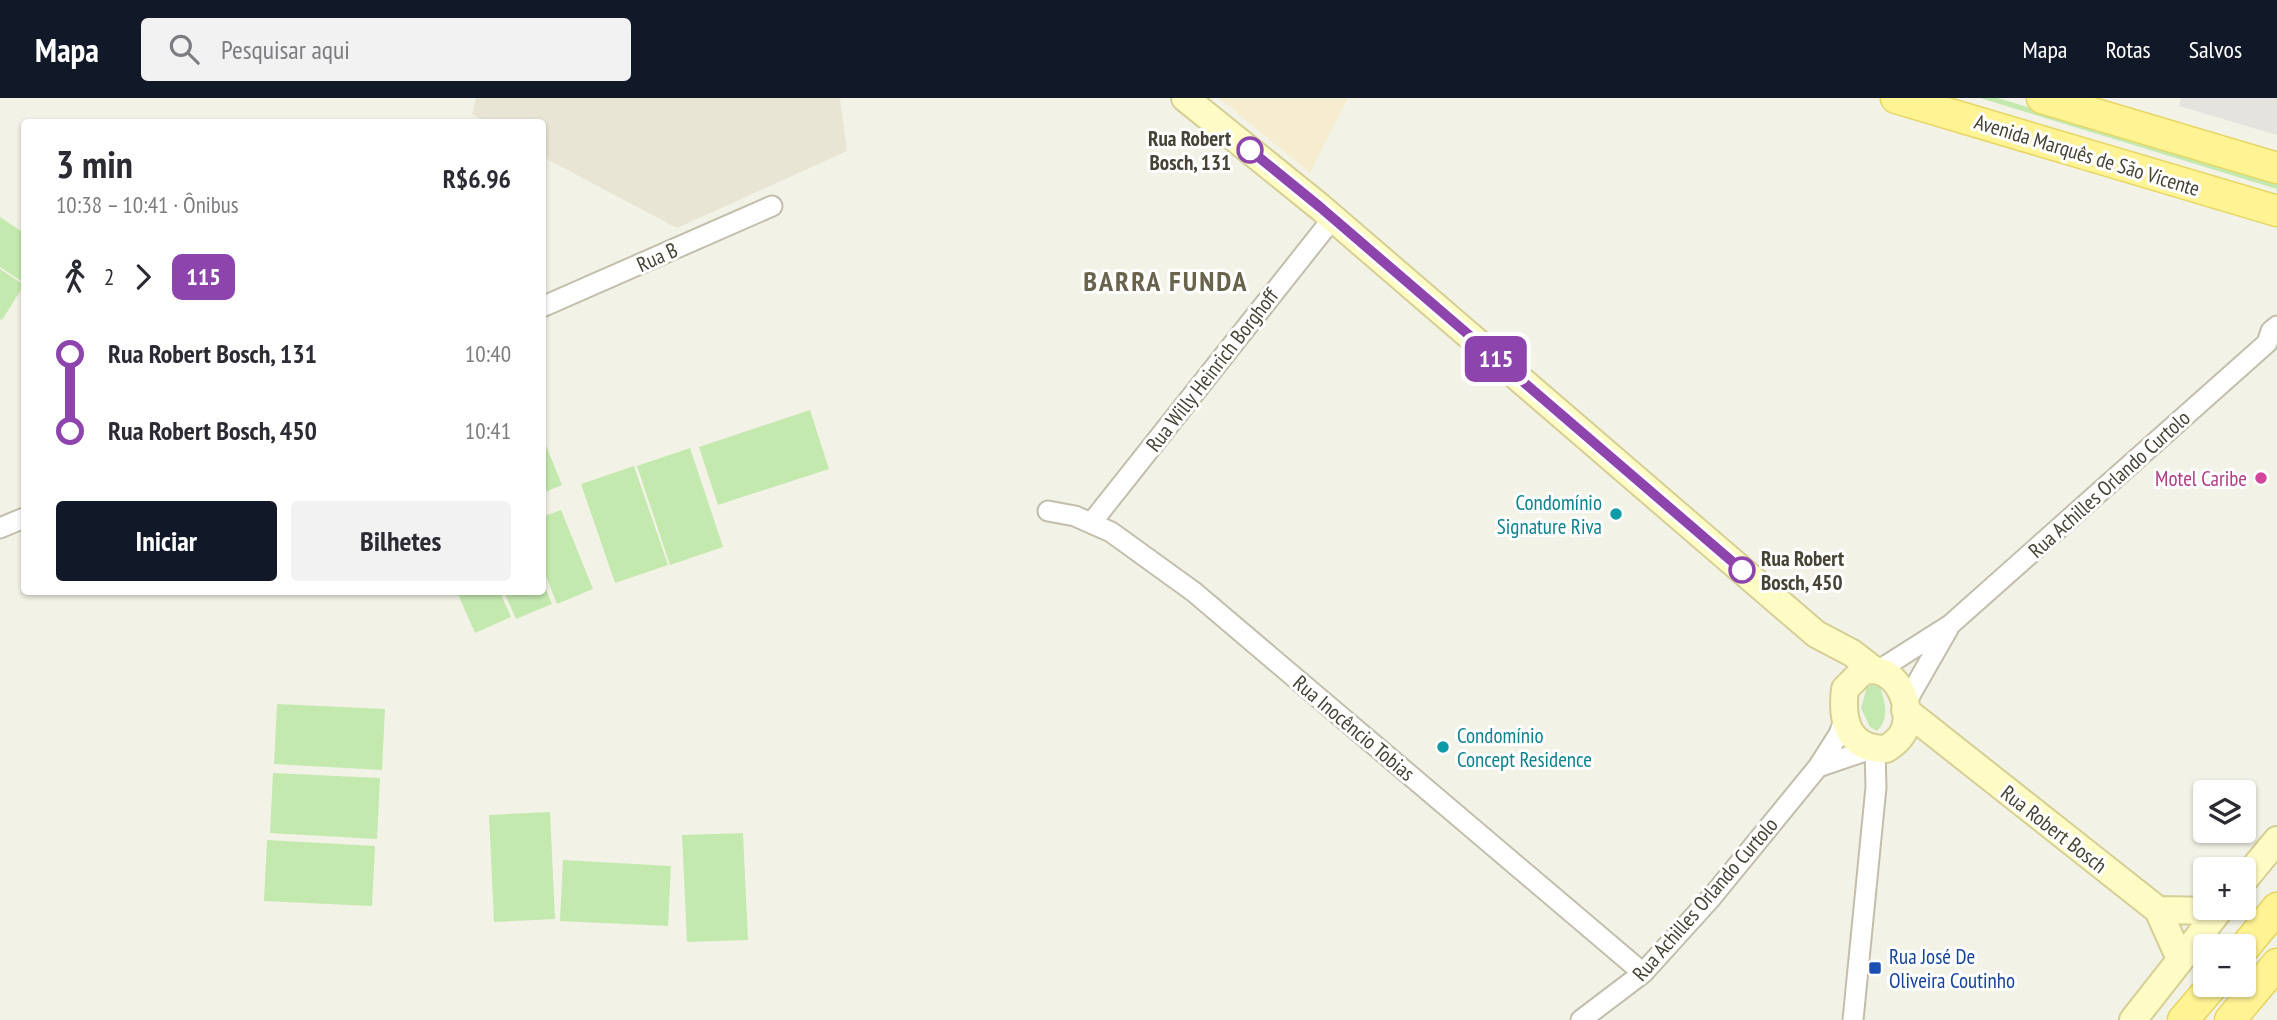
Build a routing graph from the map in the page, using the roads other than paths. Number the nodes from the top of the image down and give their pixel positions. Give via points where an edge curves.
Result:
1 (1185, 98) edge
2 (1896, 98) edge
3 (2042, 98) edge
4 (2277, 168) edge
5 (772, 206) dead end
6 (2277, 211) edge
7 (1333, 218) junction
8 (546, 305) edge
9 (2274, 338) edge
10 (1048, 512) dead end
11 (21, 519) edge
12 (1092, 522) junction
13 (0, 528) edge
14 (1950, 625) junction
15 (1816, 634) junction
16 (1877, 670) junction
17 (1845, 689) junction
18 (1905, 714) junction
19 (1844, 721) junction
20 (1877, 749) junction
21 (1818, 767) junction
22 (2277, 840) edge
23 (2256, 865) edge
24 (2277, 908) edge
25 (2158, 910) junction
26 (2193, 910) edge
27 (2211, 920) edge
28 (2256, 934) edge
29 (2180, 959) junction
30 (2277, 964) edge
31 (1643, 973) junction
32 (2203, 997) edge
33 (1581, 1020) edge
34 (1853, 1020) edge
35 (2133, 1020) edge
36 (2183, 1020) edge
37 (2230, 1020) edge

1 - 7 street
2 - 6 main road, Avenida Marquês de São Vicente
3 - 4 main road, Avenida Marquês de São Vicente
5 - 8 street, Rua B
7 - 12 street, Rua Willy Heinrich Borghoff
7 - 15 street
9 - 14 street, Rua Achilles Orlando Curtolo
10 - 12 street, Rua Inocêncio Tobias
11 - 13 street
12 - 31 street, Rua Inocêncio Tobias via 1194,592
14 - 16 street, Rua Achilles Orlando Curtolo
14 - 18 street, Rua Achilles Orlando Curtolo
15 - 16 street
15 - 17 street
16 - 17 street via 1863,671
16 - 18 street via 1896,682
17 - 19 street
18 - 20 street via 1900,737
18 - 25 street, Rua Robert Bosch
19 - 20 street via 1852,734
19 - 21 street, Rua Achilles Orlando Curtolo
20 - 21 street
20 - 34 street
21 - 31 street, Rua Achilles Orlando Curtolo
22 - 23 street
24 - 28 main road
25 - 26 street
25 - 29 street, Rua Robert Bosch
27 - 29 street
29 - 35 street
30 - 37 main road
31 - 33 street, Rua Achilles Orlando Curtolo
32 - 36 main road

